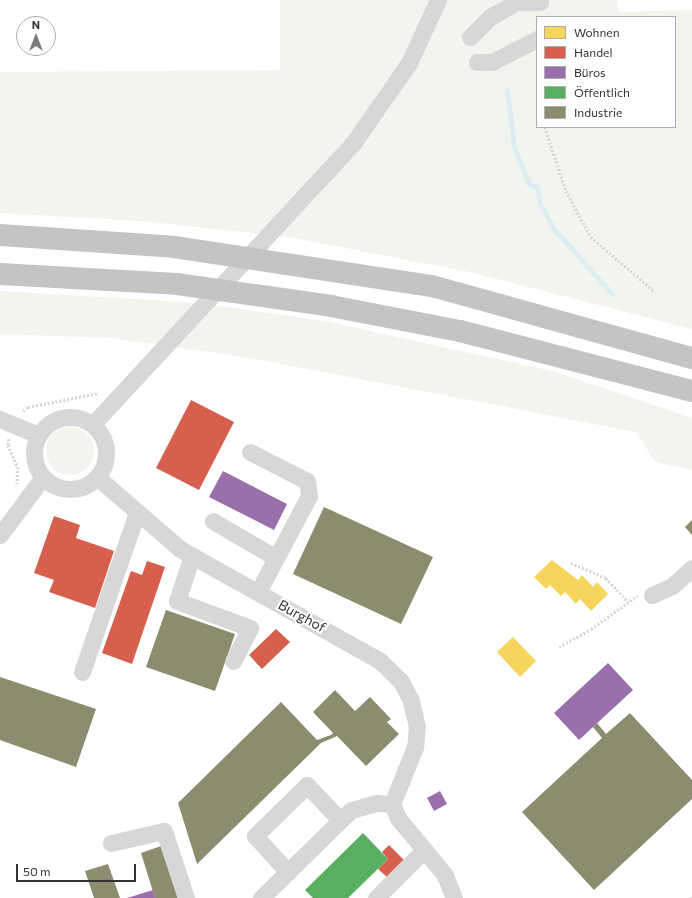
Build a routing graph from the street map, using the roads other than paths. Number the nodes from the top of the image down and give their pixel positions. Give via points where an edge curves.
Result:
1 (438, 0) edge
2 (540, 6) edge
3 (470, 37) dead end
4 (536, 40) edge
5 (477, 62) dead end
6 (0, 235) edge
7 (0, 274) edge
8 (550, 316) junction
9 (692, 342) edge
10 (692, 358) edge
11 (692, 391) edge
12 (0, 419) edge
13 (93, 424) junction
14 (38, 435) junction
15 (250, 452) dead end
16 (43, 477) junction
17 (97, 477) junction
18 (137, 512) junction
19 (213, 521) dead end
20 (0, 535) edge
21 (192, 556) junction
22 (276, 558) junction
23 (692, 568) edge
24 (258, 592) junction
25 (652, 595) road end
26 (233, 661) dead end
27 (82, 672) dead end
28 (392, 804) junction
29 (340, 820) junction
30 (111, 843) dead end
31 (424, 850) junction
32 (288, 872) junction
33 (186, 898) edge
34 (261, 898) edge
35 (376, 898) edge
36 (454, 898) edge

1 - 13 street via 421,41 392,93 324,176
2 - 3 street via 517,2 490,17
4 - 5 street via 492,62
6 - 8 highway via 174,247 319,268 432,286
7 - 11 highway via 177,284 331,306 460,331
8 - 9 highway
8 - 10 highway
12 - 14 street
13 - 14 street via 74,416 63,417 45,426
13 - 17 street via 106,446 105,463
14 - 16 street via 34,456
15 - 22 street via 307,481 309,496
16 - 17 street via 60,488 70,489 84,486
16 - 20 street
17 - 18 street, Burghof
18 - 21 street, Burghof
18 - 27 street
19 - 22 street
21 - 24 street, Burghof
21 - 26 street via 176,601 250,628
22 - 24 street
23 - 25 street via 672,586
24 - 28 street, Burghof via 380,661 401,681 411,701 416,726 415,747
28 - 29 street via 376,803 351,810
28 - 31 street via 398,818
29 - 32 street
29 - 32 street via 307,785 254,836
30 - 33 street via 164,831
31 - 35 street
31 - 36 street via 445,875
32 - 34 street

